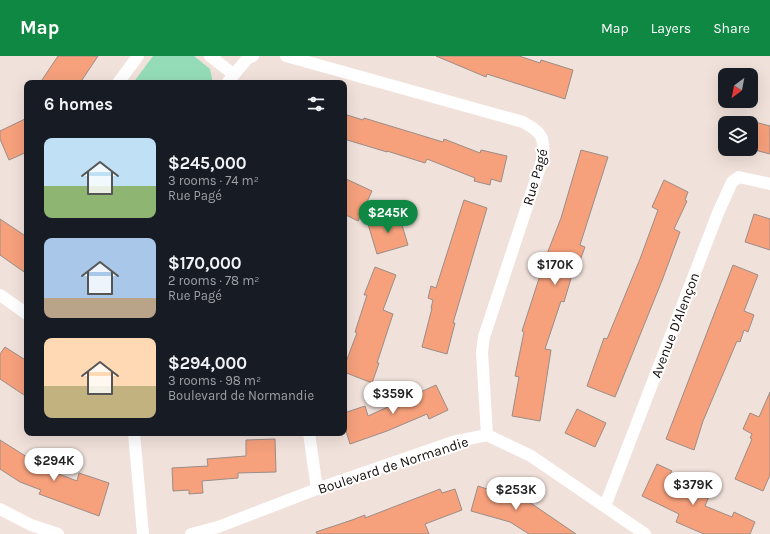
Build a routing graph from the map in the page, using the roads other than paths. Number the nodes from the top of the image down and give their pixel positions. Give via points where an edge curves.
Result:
1 (138, 56) edge
2 (210, 56) edge
3 (253, 56) edge
4 (286, 56) edge
5 (230, 79) edge
6 (120, 80) edge
7 (770, 184) edge
8 (0, 295) edge
9 (24, 312) edge
10 (488, 435) junction
11 (134, 436) edge
12 (309, 436) edge
13 (317, 489) junction
14 (605, 506) junction
15 (0, 509) edge
16 (219, 530) edge
17 (58, 534) edge
18 (143, 534) edge
19 (190, 534) edge
20 (645, 534) edge

1 - 6 street
2 - 5 street
3 - 5 street via 247,59
4 - 10 street, Rue Pagé via 523,122 538,130 545,142 543,158 484,337 482,352
7 - 14 street, Avenue D'Alençon via 739,177 732,182
8 - 9 street
10 - 13 street, Boulevard de Normandie via 453,442
10 - 14 street, Boulevard de Normandie via 532,456
11 - 18 street
12 - 13 street
13 - 16 street, Boulevard de Normandie
14 - 20 street, Boulevard de Normandie
15 - 17 street via 30,525
16 - 19 street, Boulevard de Normandie

